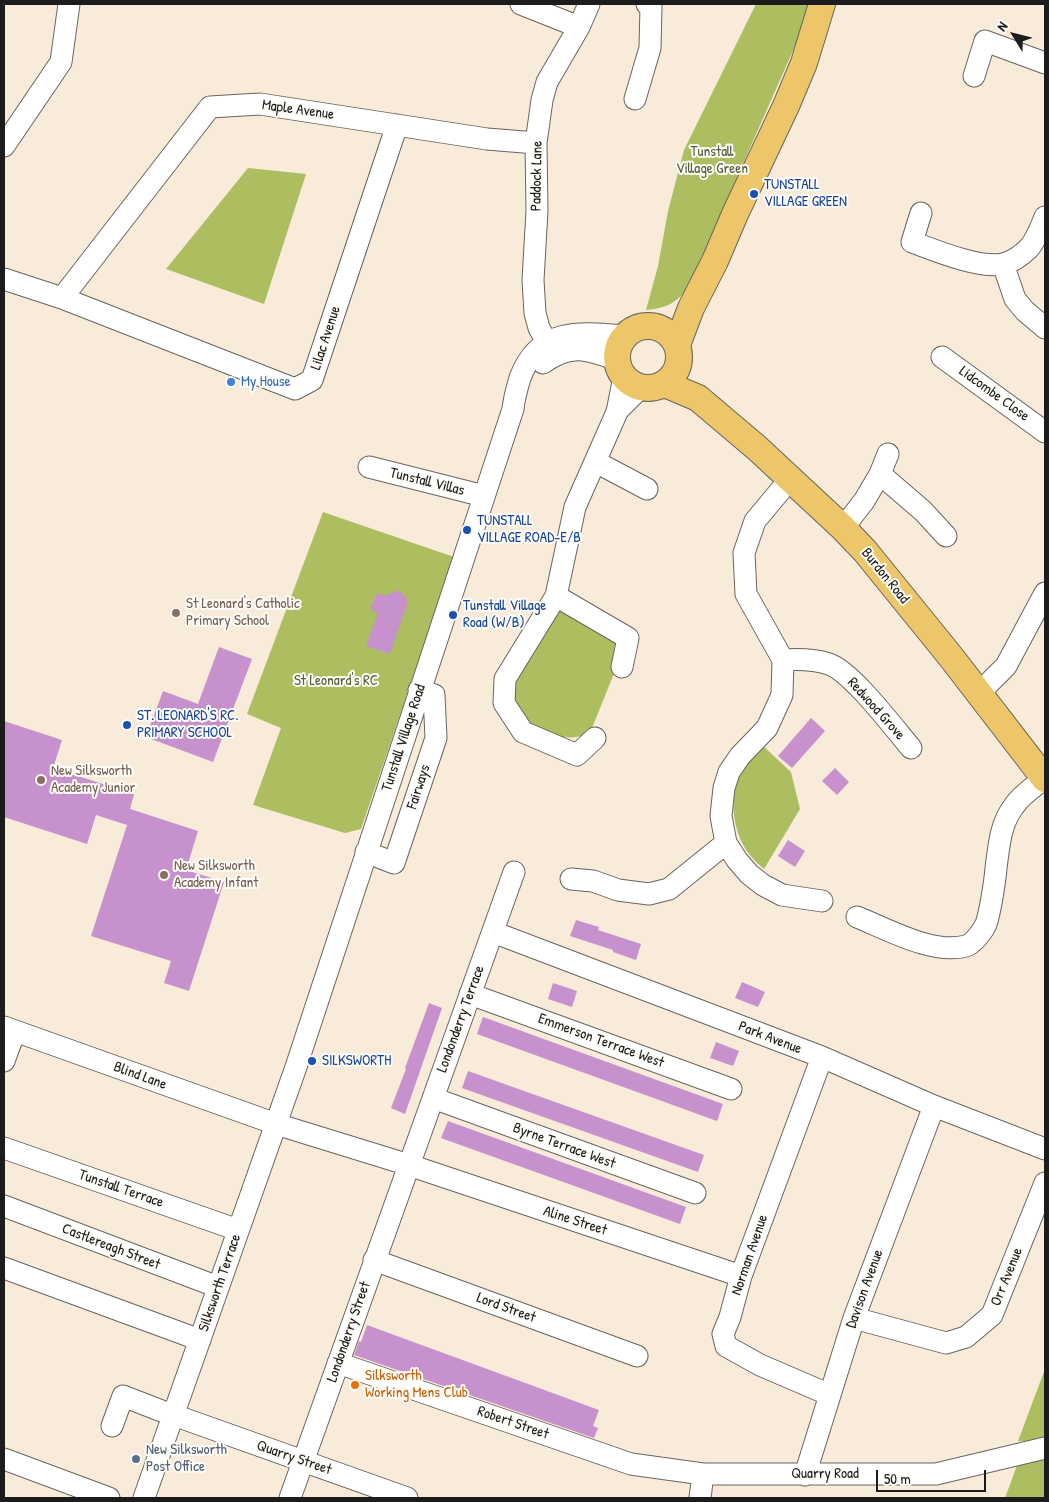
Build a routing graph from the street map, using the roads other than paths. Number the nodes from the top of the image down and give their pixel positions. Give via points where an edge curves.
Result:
1 (69, 4) edge
2 (521, 4) edge
3 (589, 4) edge
4 (650, 4) edge
5 (822, 4) edge
6 (579, 27) junction
7 (1045, 63) edge
8 (974, 76) dead end
9 (635, 99) dead end
10 (397, 125) junction
11 (536, 143) junction
12 (4, 146) edge
13 (921, 213) dead end
14 (1045, 217) edge
15 (1003, 264) junction
16 (4, 279) edge
17 (62, 298) junction
18 (691, 308) junction
19 (657, 326) junction
20 (1045, 328) edge
21 (551, 349) junction
22 (678, 353) junction
23 (942, 357) dead end
24 (634, 369) junction
25 (698, 398) junction
26 (1045, 432) edge
27 (888, 454) dead end
28 (596, 462) junction
29 (369, 467) dead end
30 (880, 474) junction
31 (790, 479) junction
32 (647, 489) dead end
33 (484, 496) junction
34 (843, 528) junction
35 (946, 536) dead end
36 (1045, 593) edge
37 (556, 596) junction
38 (783, 660) junction
39 (622, 667) dead end
40 (419, 690) junction
41 (978, 694) junction
42 (595, 738) dead end
43 (911, 748) dead end
44 (1045, 778) edge
45 (726, 843) junction
46 (366, 852) junction
47 (514, 872) dead end
48 (571, 879) dead end
49 (822, 901) dead end
50 (857, 917) dead end
51 (493, 932) junction
52 (470, 994) junction
53 (9, 1029) edge
54 (822, 1058) junction
55 (4, 1061) edge
56 (296, 1067) joint
57 (731, 1088) dead end
58 (433, 1098) junction
59 (934, 1106) junction
60 (276, 1124) junction
61 (4, 1148) edge
62 (1045, 1150) edge
63 (408, 1165) junction
64 (1045, 1183) edge
65 (695, 1193) dead end
66 (4, 1206) edge
67 (238, 1230) junction
68 (374, 1260) junction
69 (4, 1268) edge
70 (741, 1276) junction
71 (218, 1287) junction
72 (854, 1318) junction
73 (200, 1340) junction
74 (637, 1356) dead end
75 (338, 1362) junction
76 (830, 1395) junction
77 (177, 1417) junction
78 (112, 1426) dead end
79 (1045, 1448) edge
80 (4, 1460) edge
81 (303, 1461) junction
82 (632, 1464) joint
83 (703, 1474) junction
84 (805, 1474) junction
85 (71, 1492) edge
86 (109, 1498) edge
87 (144, 1498) edge
88 (290, 1498) edge
89 (407, 1498) edge
90 (700, 1498) edge

1 - 12 street via 61,62
2 - 6 street
3 - 6 street, Paddock Lane
4 - 9 street via 650,48
5 - 18 main road via 804,63 786,106
6 - 11 street, Paddock Lane via 547,82
7 - 8 street via 986,41
10 - 11 street, Maple Avenue
10 - 17 street, Maple Avenue via 260,104 210,107
10 - 17 street, Lilac Avenue via 312,380 295,389
11 - 21 street, Paddock Lane via 535,313
13 - 15 street via 912,242 951,256 990,265
14 - 15 street via 1030,247
15 - 20 street via 1015,299
16 - 17 street, Lilac Avenue
18 - 19 main road
18 - 22 main road
19 - 22 main road, Burdon Road via 666,330
19 - 24 main road via 640,327
21 - 24 street, Tunstall Village Road via 597,353
21 - 33 street, Tunstall Village Road via 536,350 528,360
22 - 24 main road via 677,370
22 - 25 main road, Burdon Road via 687,380
23 - 26 street, Lidcombe Close
24 - 25 main road, Burdon Road
24 - 28 street
25 - 31 main road, Burdon Road
27 - 30 street
28 - 32 street
28 - 37 street via 575,507
29 - 33 street, Tunstall Villas
30 - 34 street
30 - 35 street
31 - 34 main road, Burdon Road
31 - 38 street via 754,521 744,553 746,594
33 - 40 street, Tunstall Village Road
34 - 41 main road, Burdon Road via 865,551
36 - 41 street via 1006,666
37 - 39 street via 628,638
37 - 42 street via 505,679 504,703 523,732 577,755
38 - 43 street, Redwood Grove via 809,659 832,665 854,682
38 - 45 street via 782,695 768,728 729,772 721,816
40 - 46 street, Tunstall Village Road
40 - 46 street, Fairways via 434,695 436,738 394,863
41 - 44 main road, Burdon Road
44 - 50 street via 1014,805 1007,818 1000,835 986,924 968,946 946,948 922,943
45 - 48 street via 669,889 649,894
45 - 49 street via 749,874 763,885 782,895
46 - 56 street, Tunstall Village Road
47 - 51 street, Londonderry Terrace
51 - 52 street, Londonderry Terrace
51 - 54 street, Park Avenue
52 - 57 street, Emmerson Terrace West
52 - 58 street, Londonderry Terrace
53 - 55 street
53 - 60 street, Blind Lane
54 - 59 street, Park Avenue
54 - 70 street, Norman Avenue
56 - 60 street, Silksworth Terrace
58 - 63 street, Londonderry Terrace
58 - 65 street, Byrne Terrace West
59 - 62 street, Park Avenue
59 - 72 street, Davison Avenue
60 - 63 street, Blind Lane
60 - 67 street, Silksworth Terrace
61 - 67 street, Tunstall Terrace
63 - 68 street, Londonderry Street
63 - 70 street, Aline Street
64 - 72 street, Orr Avenue via 992,1315 966,1337 946,1343
66 - 71 street, Castlereagh Street
67 - 71 street, Silksworth Terrace
68 - 74 street, Lord Street
68 - 75 street, Londonderry Street
69 - 73 street
70 - 76 street, Norman Avenue via 723,1334 726,1346 760,1365
71 - 73 street, Silksworth Terrace
72 - 76 street, Davison Avenue
73 - 77 street, Silksworth Terrace
75 - 81 street, Londonderry Street
75 - 82 street, Robert Street
76 - 84 street, Davison Avenue
77 - 78 street, Quarry Street via 124,1396
77 - 81 street, Quarry Street
77 - 87 street, Silksworth Terrace
79 - 84 street, Quarry Road via 936,1474
80 - 85 street
81 - 88 street, Londonderry Street
81 - 89 street, Quarry Street
82 - 83 street, Quarry Road
83 - 84 street, Quarry Road
83 - 90 street
85 - 86 street

